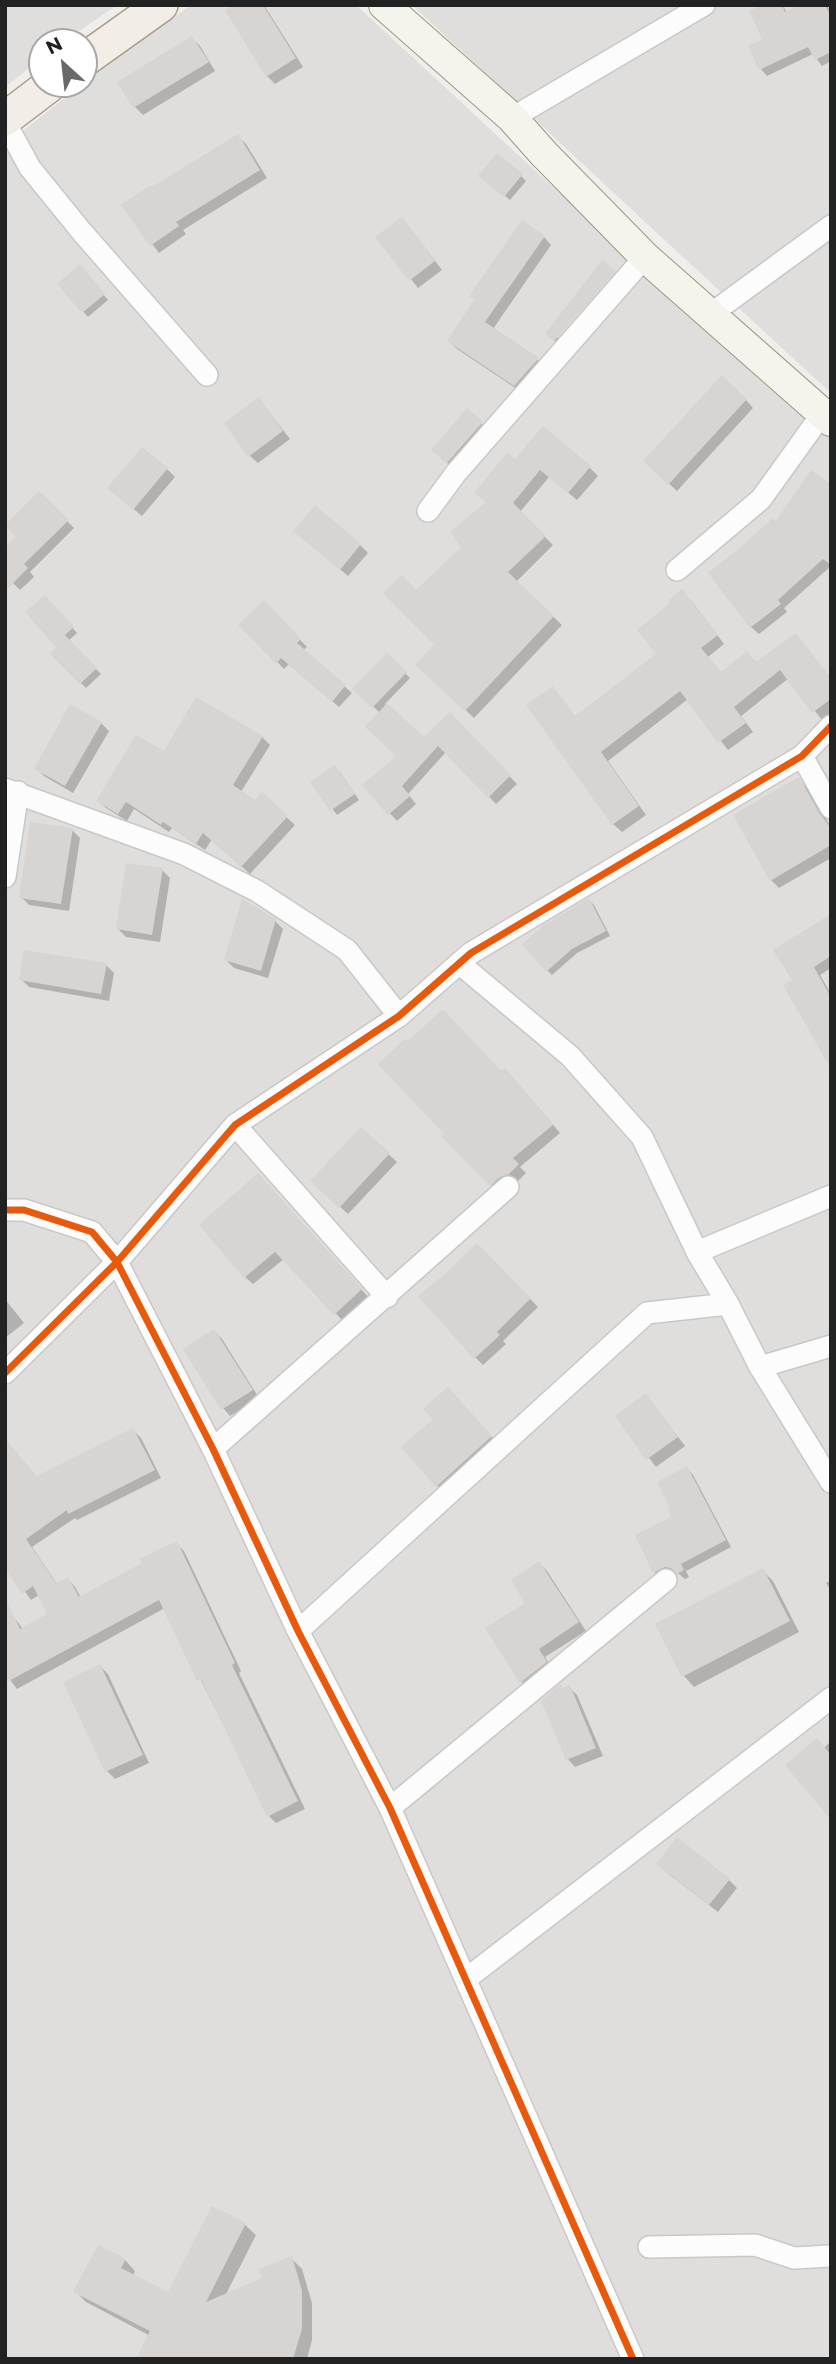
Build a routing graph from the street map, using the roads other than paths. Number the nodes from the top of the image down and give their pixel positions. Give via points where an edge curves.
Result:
1 (161, 5) edge
2 (384, 5) edge
3 (704, 5) edge
4 (98, 50) edge
5 (34, 98) edge
6 (512, 118) junction
7 (5, 121) edge
8 (831, 226) edge
9 (645, 257) junction
10 (711, 314) junction
11 (207, 376) dead end
12 (826, 417) edge
13 (428, 512) dead end
14 (677, 570) dead end
15 (831, 726) edge
16 (802, 756) junction
17 (12, 790) edge
18 (831, 807) edge
19 (5, 877) edge
20 (459, 963) junction
21 (399, 1016) junction
22 (235, 1125) junction
23 (508, 1187) dead end
24 (831, 1196) edge
25 (5, 1210) edge
26 (697, 1252) junction
27 (117, 1262) junction
28 (387, 1297) junction
29 (728, 1304) junction
30 (831, 1346) edge
31 (760, 1367) junction
32 (5, 1373) edge
33 (213, 1449) junction
34 (831, 1482) edge
35 (666, 1580) dead end
36 (298, 1631) junction
37 (831, 1698) edge
38 (390, 1808) junction
39 (466, 1979) junction
40 (649, 2247) dead end
41 (831, 2256) edge
42 (633, 2359) edge

1 - 4 main road
2 - 6 main road
3 - 6 street
5 - 7 main road
6 - 9 main road
7 - 11 street via 30,168
8 - 10 street
9 - 10 main road
9 - 13 street via 456,473
10 - 12 main road
12 - 14 street via 761,499
15 - 16 street
16 - 18 street
16 - 20 street
17 - 19 street
17 - 21 street via 184,854 257,891 347,950
20 - 21 street
20 - 26 street via 570,1056 642,1137
21 - 22 street
22 - 27 street
22 - 28 street
23 - 28 street
24 - 26 street
25 - 27 street via 24,1210 92,1232
26 - 29 street
27 - 32 street
27 - 33 street
28 - 33 street
29 - 31 street
29 - 36 street via 647,1313
30 - 31 street
31 - 34 street
33 - 36 street
35 - 38 street
36 - 38 street
37 - 39 street
38 - 39 street
39 - 42 street
40 - 41 street via 755,2245 794,2258

